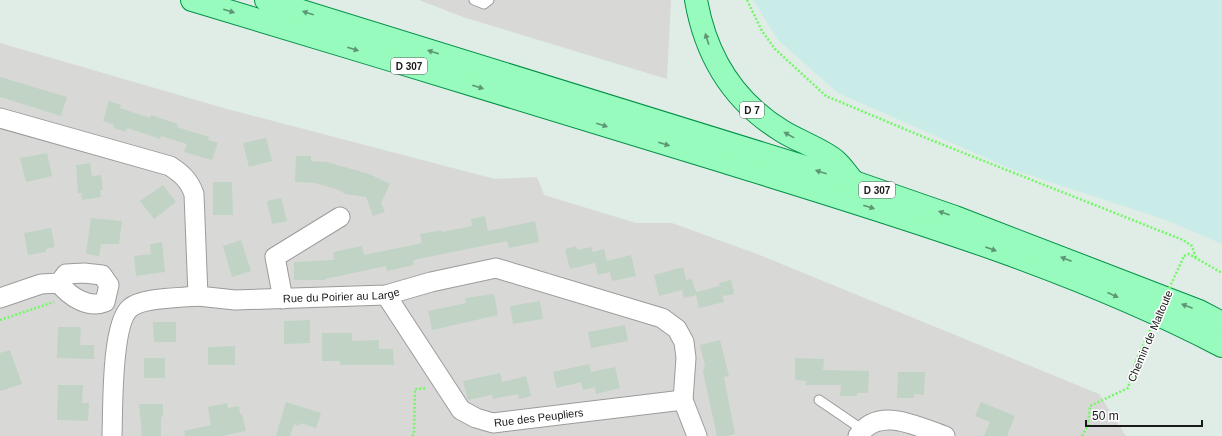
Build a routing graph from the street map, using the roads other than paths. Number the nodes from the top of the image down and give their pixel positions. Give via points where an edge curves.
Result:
1 (192, 0) edge
2 (266, 0) edge
3 (474, 0) edge
4 (489, 0) edge
5 (696, 0) edge
6 (0, 118) edge
7 (854, 182) junction
8 (340, 217) dead end
9 (64, 289) road end
10 (386, 295) junction
11 (198, 296) junction
12 (0, 298) edge
13 (283, 300) junction
14 (1222, 323) edge
15 (1222, 346) edge
16 (684, 400) junction
17 (818, 400) dead end
18 (860, 433) edge
19 (112, 436) edge
20 (697, 436) edge
21 (945, 436) edge

1 -> 15 main road, D 307 via 867,206 1088,284
7 -> 2 main road, D 307
3 - 4 lane via 484,4
7 -> 5 main road, D 7 via 836,161 782,132 753,111 726,81 710,47
6 - 11 street via 170,166 183,174 191,184 194,194
14 -> 7 main road, D 307 via 1199,311 955,216
8 - 13 street via 275,257
9 - 12 street via 41,284
10 - 13 street, Rue du Poirier au Large
10 - 16 street, Rue des Peupliers via 461,410 476,418 493,423
10 - 16 street, Rue du Poirier au Large via 496,268 662,318 677,329 684,342
11 - 13 street, Rue du Poirier au Large via 235,300
11 - 19 street, Rue du Poirier au Large via 139,303 130,308 123,319 113,383
16 - 20 street, Rue du Poirier au Large
17 - 18 lane
18 - 21 street via 877,422 899,420

